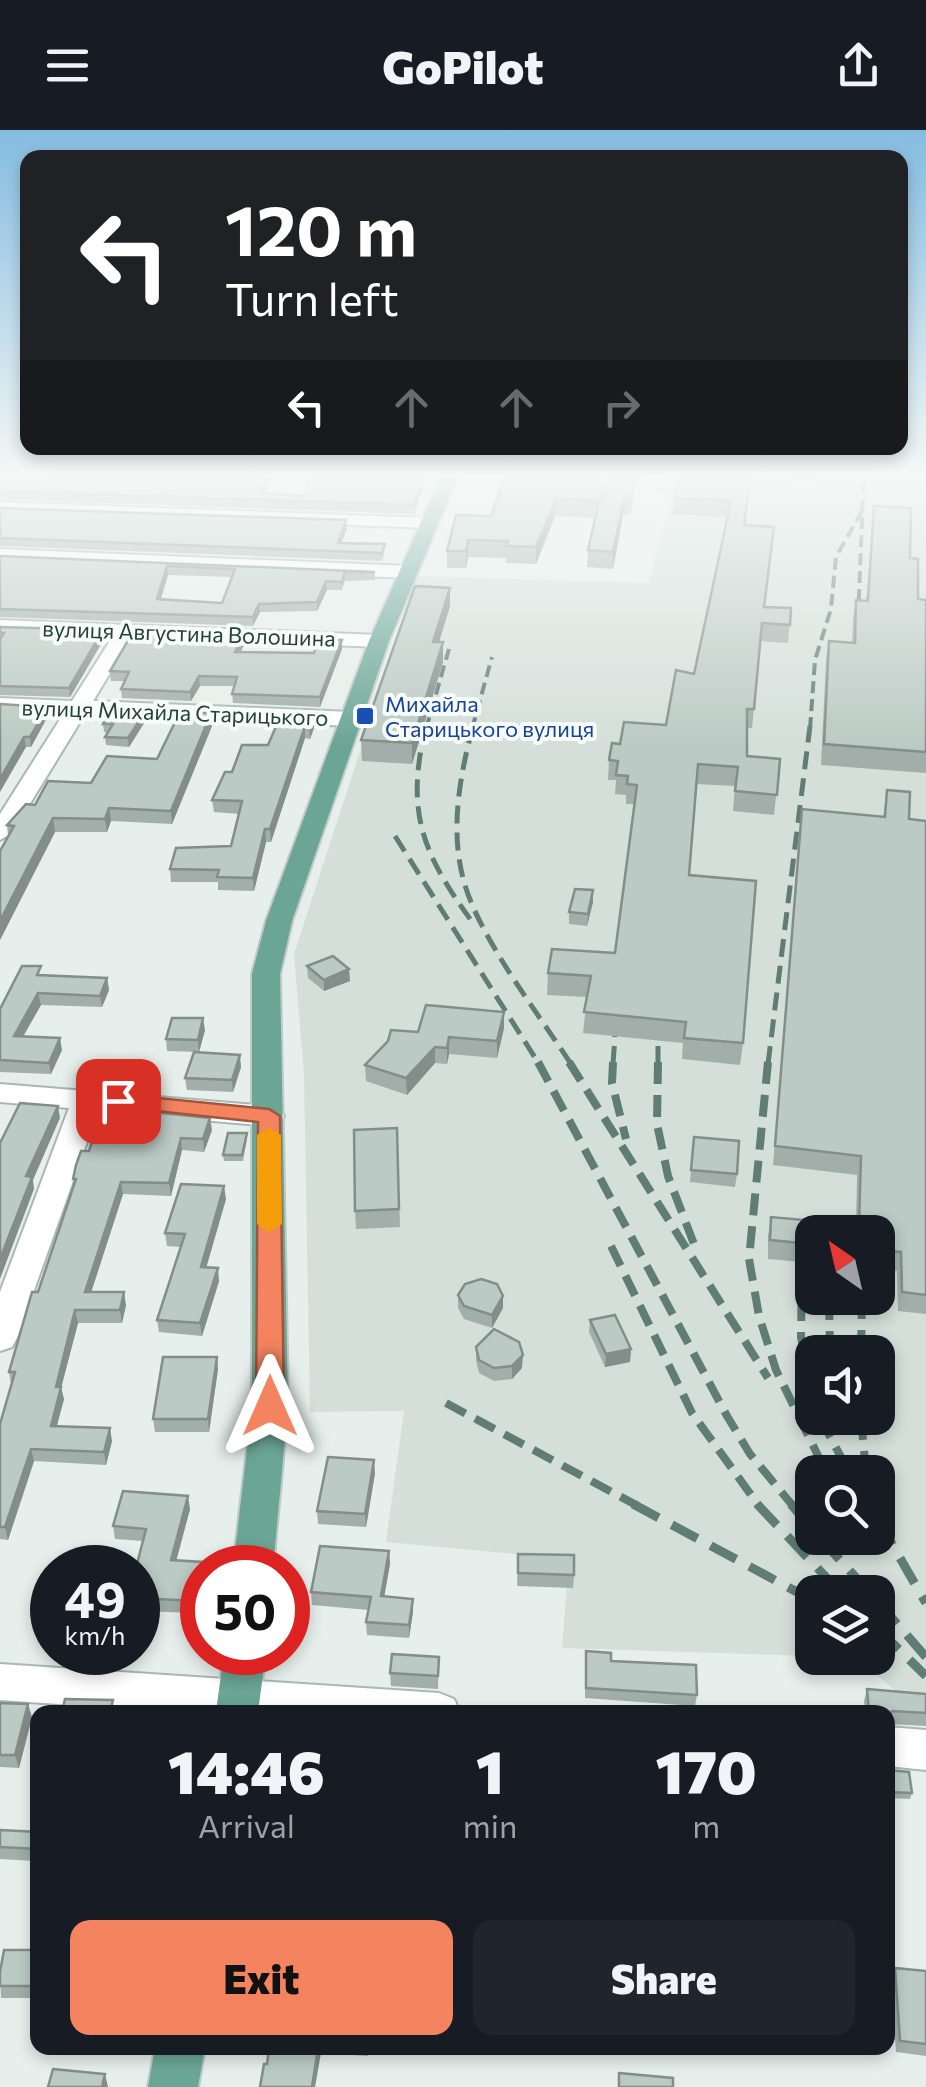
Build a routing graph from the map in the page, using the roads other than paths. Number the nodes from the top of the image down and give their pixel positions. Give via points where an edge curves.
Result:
1 (200, 563) edge
2 (413, 563) edge
3 (409, 572) junction
4 (0, 626) edge
5 (126, 631) junction
6 (378, 641) junction
7 (0, 704) edge
8 (76, 707) junction
9 (351, 720) junction
10 (0, 785) edge
11 (26, 786) junction
12 (0, 832) edge
13 (0, 1093) edge
14 (87, 1099) junction
15 (269, 1116) junction
16 (0, 1338) edge
17 (255, 1545) edge
18 (242, 1675) edge
19 (0, 1682) edge
20 (239, 1705) edge
21 (895, 1748) edge
22 (926, 1750) edge
23 (179, 2055) edge
24 (173, 2087) edge

1 - 3 street
2 - 3 main road
3 - 6 main road
4 - 5 street, вулиця Августина Волошина
5 - 6 street, вулиця Августина Волошина
5 - 8 street
6 - 9 main road
7 - 8 street, вулиця Михайла Старицького
8 - 9 street, вулиця Михайла Старицького
8 - 11 street
9 - 15 main road via 266,974
10 - 11 street
11 - 12 street
13 - 14 street
14 - 15 street
14 - 16 street
15 - 17 main road via 270,1406
18 - 20 main road
19 - 20 street
21 - 22 street
23 - 24 main road

